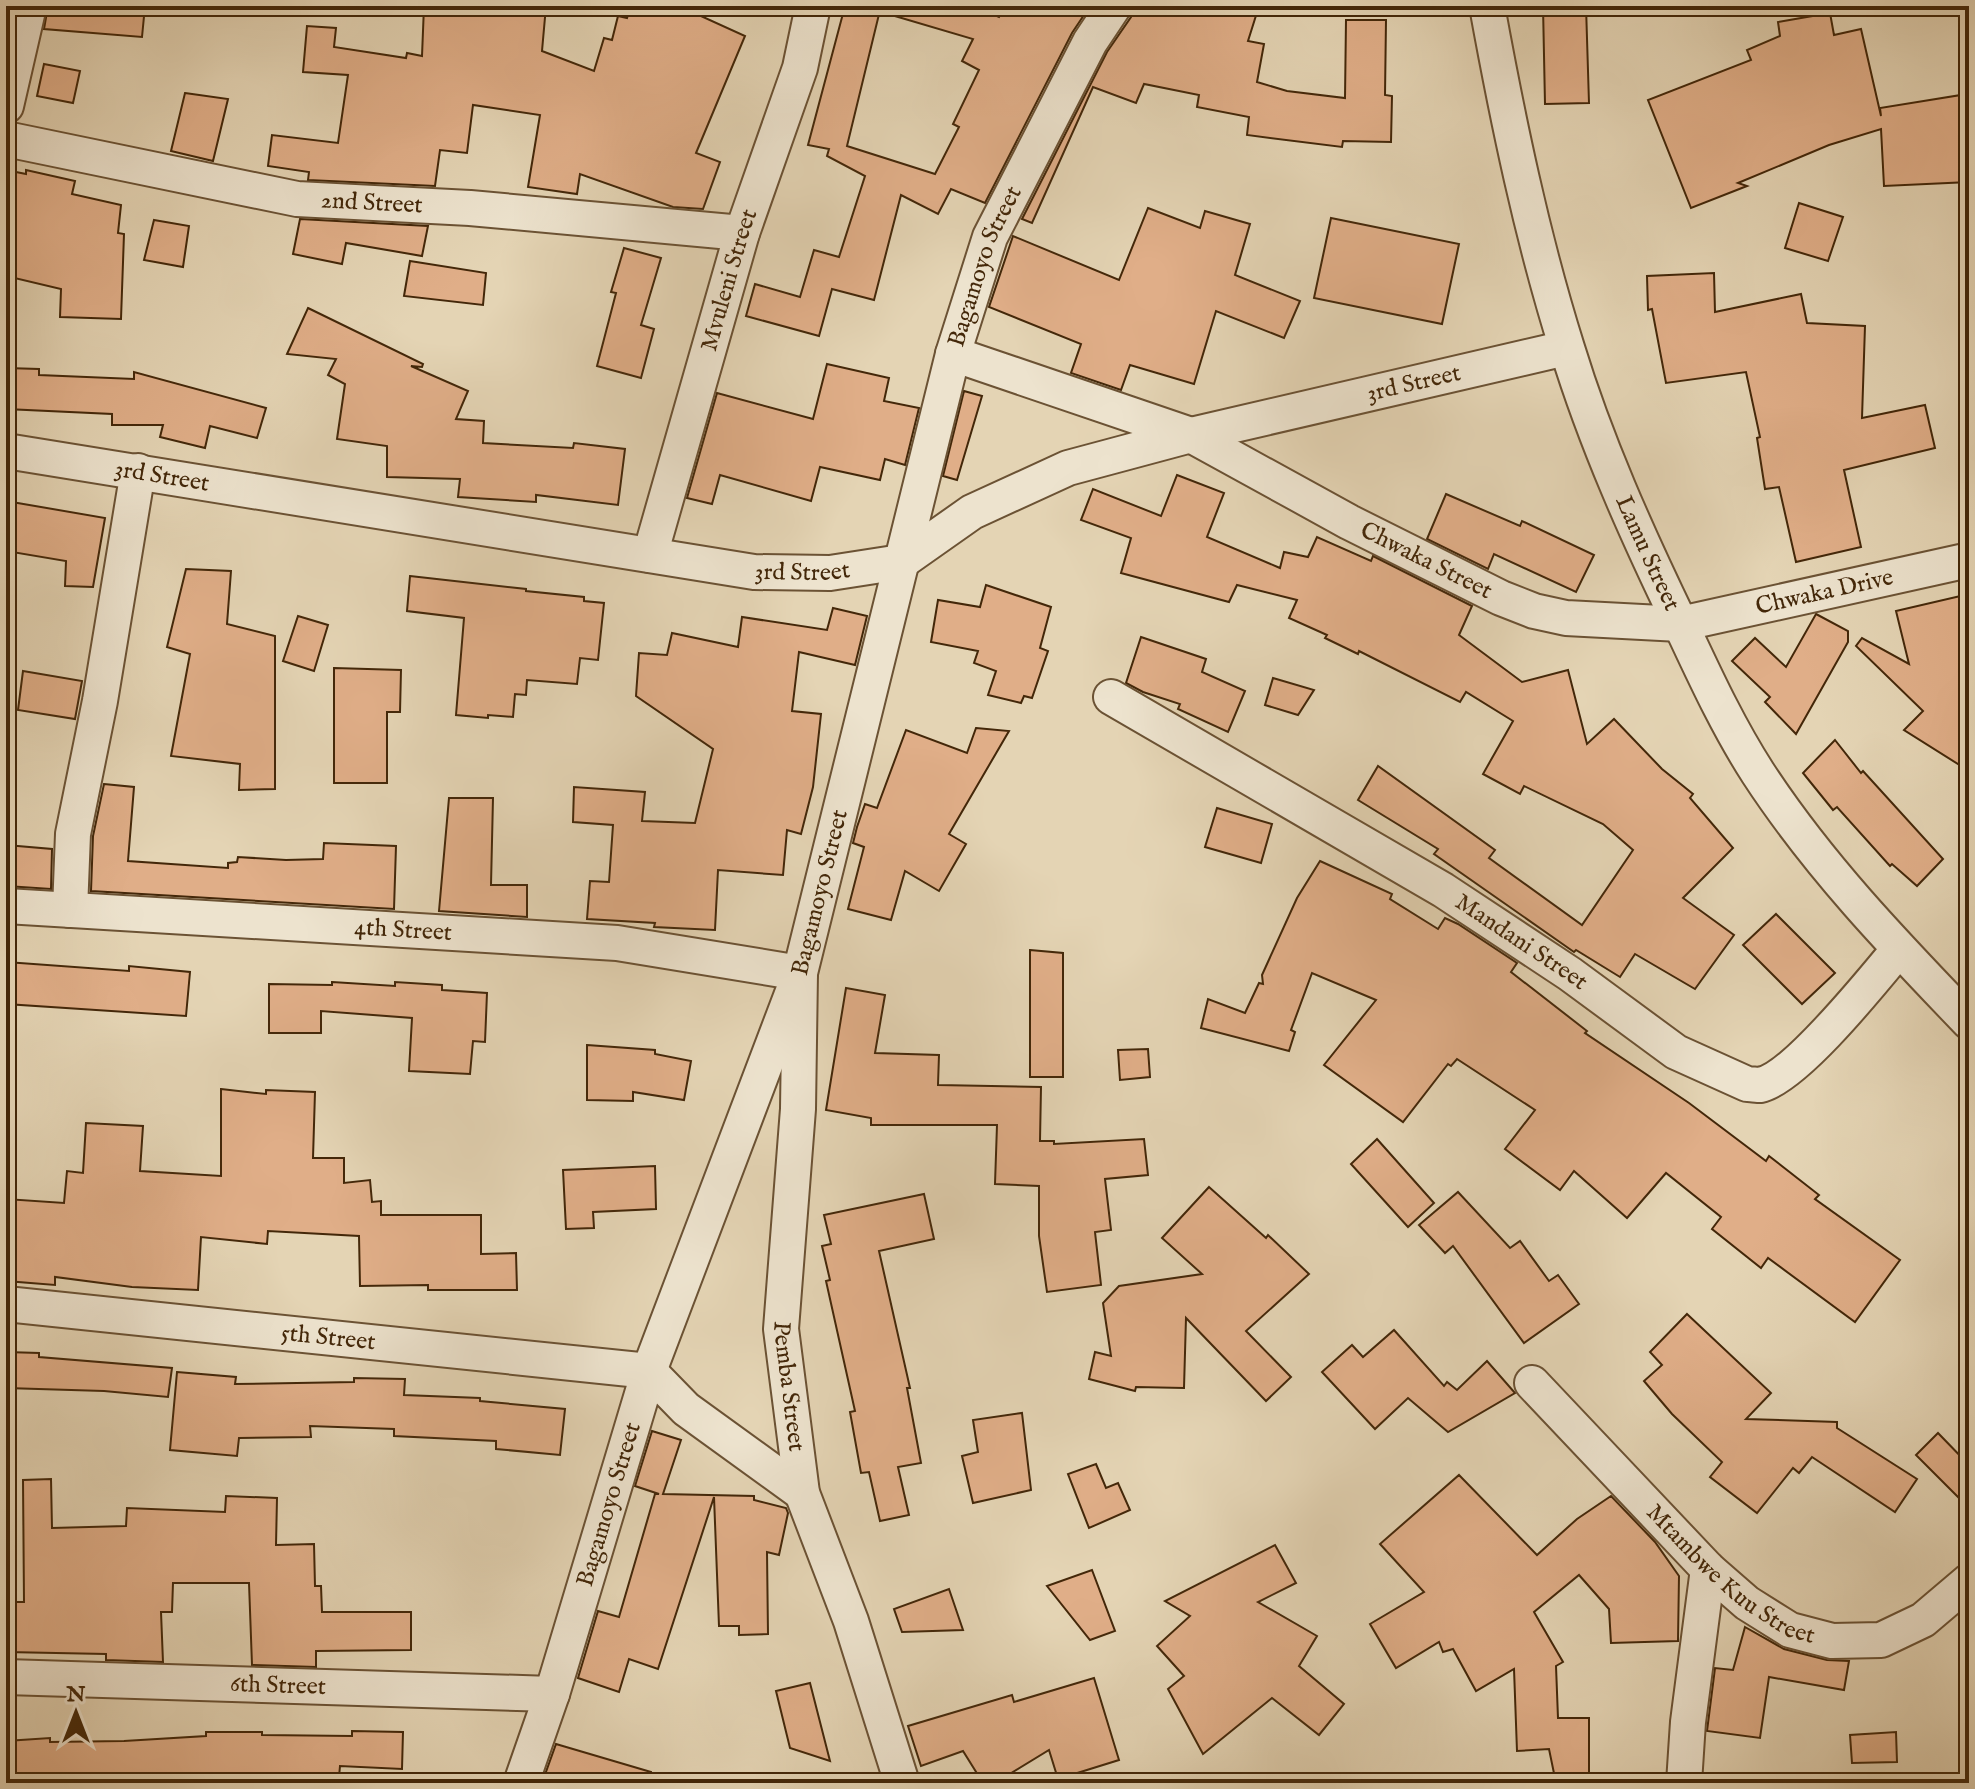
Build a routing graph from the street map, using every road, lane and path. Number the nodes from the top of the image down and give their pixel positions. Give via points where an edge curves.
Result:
1 (29, 6) edge
2 (813, 6) edge
3 (1114, 6) edge
4 (1487, 6) edge
5 (6, 106) edge
6 (6, 139) edge
7 (742, 233) junction
8 (1566, 348) junction
9 (953, 354) junction
10 (1191, 435) junction
11 (6, 451) edge
12 (138, 471) junction
13 (650, 555) junction
14 (1969, 560) edge
15 (901, 562) junction
16 (1680, 624) junction
17 (1111, 697) dead end
18 (6, 906) edge
19 (70, 910) junction
20 (1899, 949) junction
21 (800, 973) junction
22 (1969, 1022) edge
23 (6, 1304) edge
24 (649, 1371) junction
25 (1532, 1383) dead end
26 (802, 1493) junction
27 (1708, 1569) junction
28 (1969, 1581) edge
29 (6, 1677) edge
30 (552, 1694) junction
31 (521, 1783) edge
32 (902, 1783) edge
33 (1684, 1783) edge

1 - 5 street
2 - 7 street, Mvuleni Street via 800,68
3 - 9 street, Bagamoyo Street via 1090,42 990,237
4 - 8 street, Lamu Street via 1522,181
6 - 7 street, 2nd Street via 297,199 470,208
7 - 13 street, Mvuleni Street
8 - 10 street, 3rd Street
8 - 16 street, Lamu Street via 1643,551
9 - 10 street, Chwaka Street
9 - 15 street, Bagamoyo Street
10 - 15 street, 3rd Street via 1068,468 972,512
10 - 16 street, Chwaka Street via 1349,522 1534,611 1566,618
11 - 12 street, 3rd Street
12 - 13 street, 3rd Street
12 - 19 street via 73,834
13 - 15 street, 3rd Street via 754,572 830,573
14 - 16 street, Chwaka Drive
15 - 21 street, Bagamoyo Street
16 - 20 street, Lamu Street via 1766,785 1857,904
17 - 20 street, Mandani Street via 1443,890 1676,1052 1747,1084 1774,1079 1824,1037
18 - 19 street, 4th Street
19 - 21 street, 4th Street via 617,943
20 - 22 street, Lamu Street
21 - 24 street, Bagamoyo Street
21 - 26 street, Pemba Street via 798,1109 781,1329
23 - 24 street, 5th Street
24 - 26 street via 686,1409
24 - 30 street, Bagamoyo Street
25 - 27 street, Mtambwe Kuu Street
26 - 32 street, Pemba Street via 851,1621
27 - 28 street, Mtambwe Kuu Street via 1747,1603 1790,1630 1832,1641 1881,1640 1923,1620
27 - 33 street
29 - 30 street, 6th Street
30 - 31 street, Bagamoyo Street

